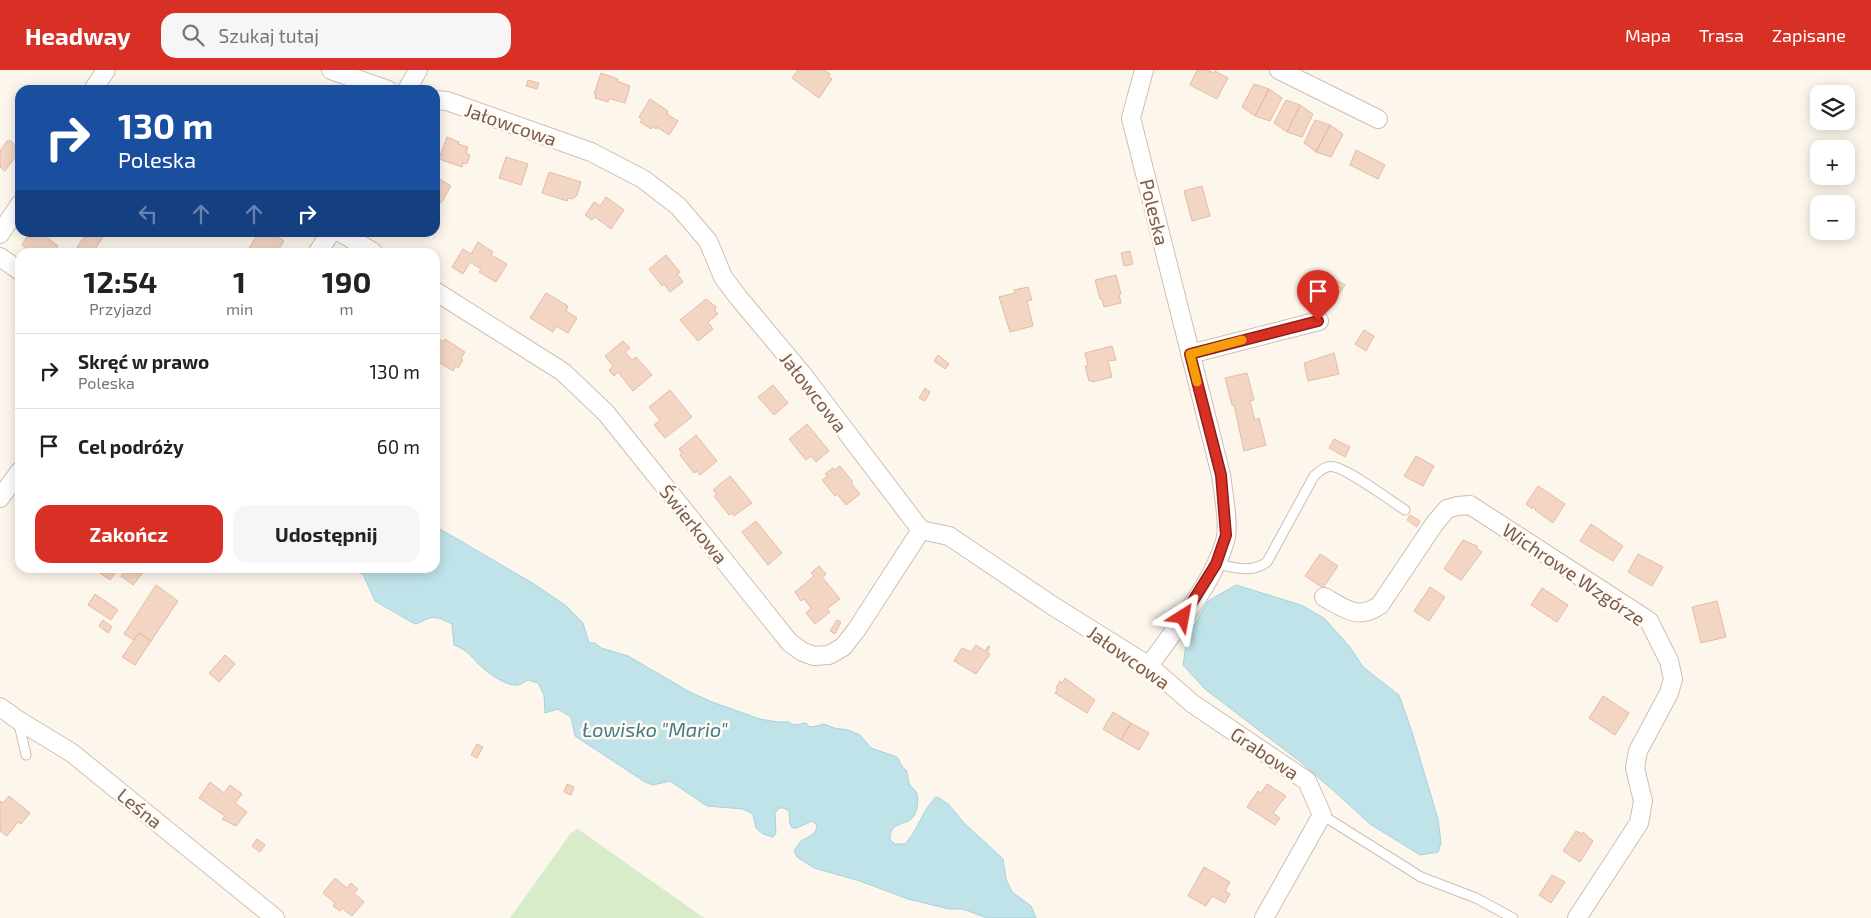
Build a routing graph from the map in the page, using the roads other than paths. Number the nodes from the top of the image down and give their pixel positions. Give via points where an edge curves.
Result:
1 (106, 70) edge
2 (331, 70) edge
3 (418, 70) edge
4 (1144, 70) edge
5 (1279, 70) edge
6 (96, 85) edge
7 (374, 85) edge
8 (410, 85) edge
9 (440, 100) edge
10 (1378, 120) dead end
11 (15, 212) edge
12 (0, 234) edge
13 (328, 237) edge
14 (348, 237) edge
15 (321, 248) edge
16 (366, 248) edge
17 (0, 257) edge
18 (15, 268) edge
19 (440, 294) edge
20 (1318, 321) dead end
21 (1190, 354) junction
22 (15, 478) edge
23 (0, 498) edge
24 (1405, 510) dead end
25 (921, 530) junction
26 (1216, 564) junction
27 (1324, 597) dead end
28 (1149, 666) junction
29 (1193, 704) joint
30 (0, 706) edge
31 (18, 720) junction
32 (26, 755) dead end
33 (1322, 816) junction
34 (275, 918) edge
35 (1264, 918) edge
36 (1513, 918) edge
37 (1577, 918) edge

1 - 6 street
2 - 7 street
3 - 8 street
4 - 21 street, Poleska via 1131,118
5 - 10 street
9 - 25 street, Jałowcowa via 590,152 643,179 678,206 708,241 723,277 738,298 803,375
11 - 12 street
13 - 15 street
14 - 16 street
17 - 18 street
19 - 25 street, Świerkowa via 537,354 583,389 606,413 790,643 803,652 814,656 829,655 843,646
20 - 21 street
21 - 26 street, Poleska via 1221,475 1226,535
22 - 23 street
24 - 26 lane via 1349,474 1329,467 1314,476 1267,562 1250,570
25 - 28 street, Jałowcowa via 948,536
26 - 28 street, Poleska
27 - 37 street, Wichrowe Wzgórze via 1349,611 1370,612 1380,605 1447,509 1470,505 1649,621 1669,661 1673,679 1669,693 1638,751 1634,768 1643,801 1639,823
28 - 29 street, Jałowcowa
29 - 33 street, Grabowa via 1307,782
30 - 31 street, Leśna
31 - 32 lane
31 - 34 street, Leśna via 72,753
33 - 35 street
33 - 36 lane via 1421,877 1476,898

